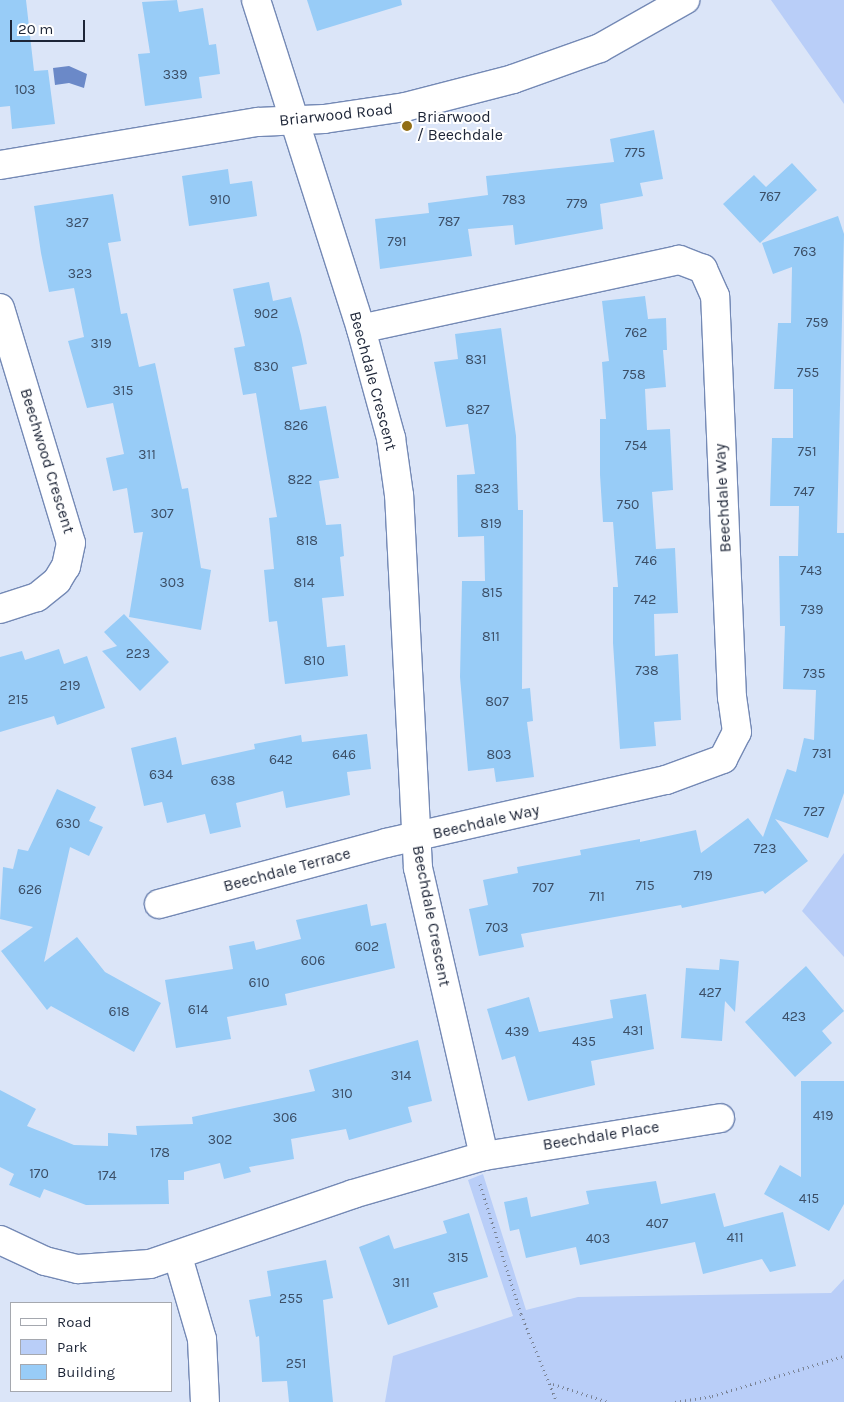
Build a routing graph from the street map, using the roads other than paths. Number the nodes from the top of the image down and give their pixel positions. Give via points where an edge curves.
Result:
1 (256, 0) edge
2 (685, 0) edge
3 (293, 121) junction
4 (0, 165) edge
5 (0, 308) edge
6 (361, 329) junction
7 (0, 609) edge
8 (415, 838) junction
9 (159, 904) dead end
10 (720, 1118) dead end
11 (484, 1156) junction
12 (0, 1240) edge
13 (178, 1257) junction
14 (205, 1402) edge

1 - 3 street, Beechdale Crescent
2 - 3 street, Briarwood Road via 600,48 513,79 405,107
3 - 4 street, Briarwood Road via 258,122
3 - 6 street, Beechdale Crescent
5 - 7 street, Beechwood Crescent via 71,543 66,566 57,581 37,597
6 - 8 street, Beechdale Crescent via 391,438 399,495
6 - 8 street, Beechdale Way via 679,260 703,269 715,296 732,688 737,732 723,758 666,780
8 - 9 street, Beechdale Terrace
8 - 11 street, Beechdale Crescent via 418,868
10 - 11 street, Beechdale Place
11 - 13 street via 354,1194
12 - 13 street via 45,1261 78,1269 150,1264
13 - 14 street via 202,1339 207,1377

